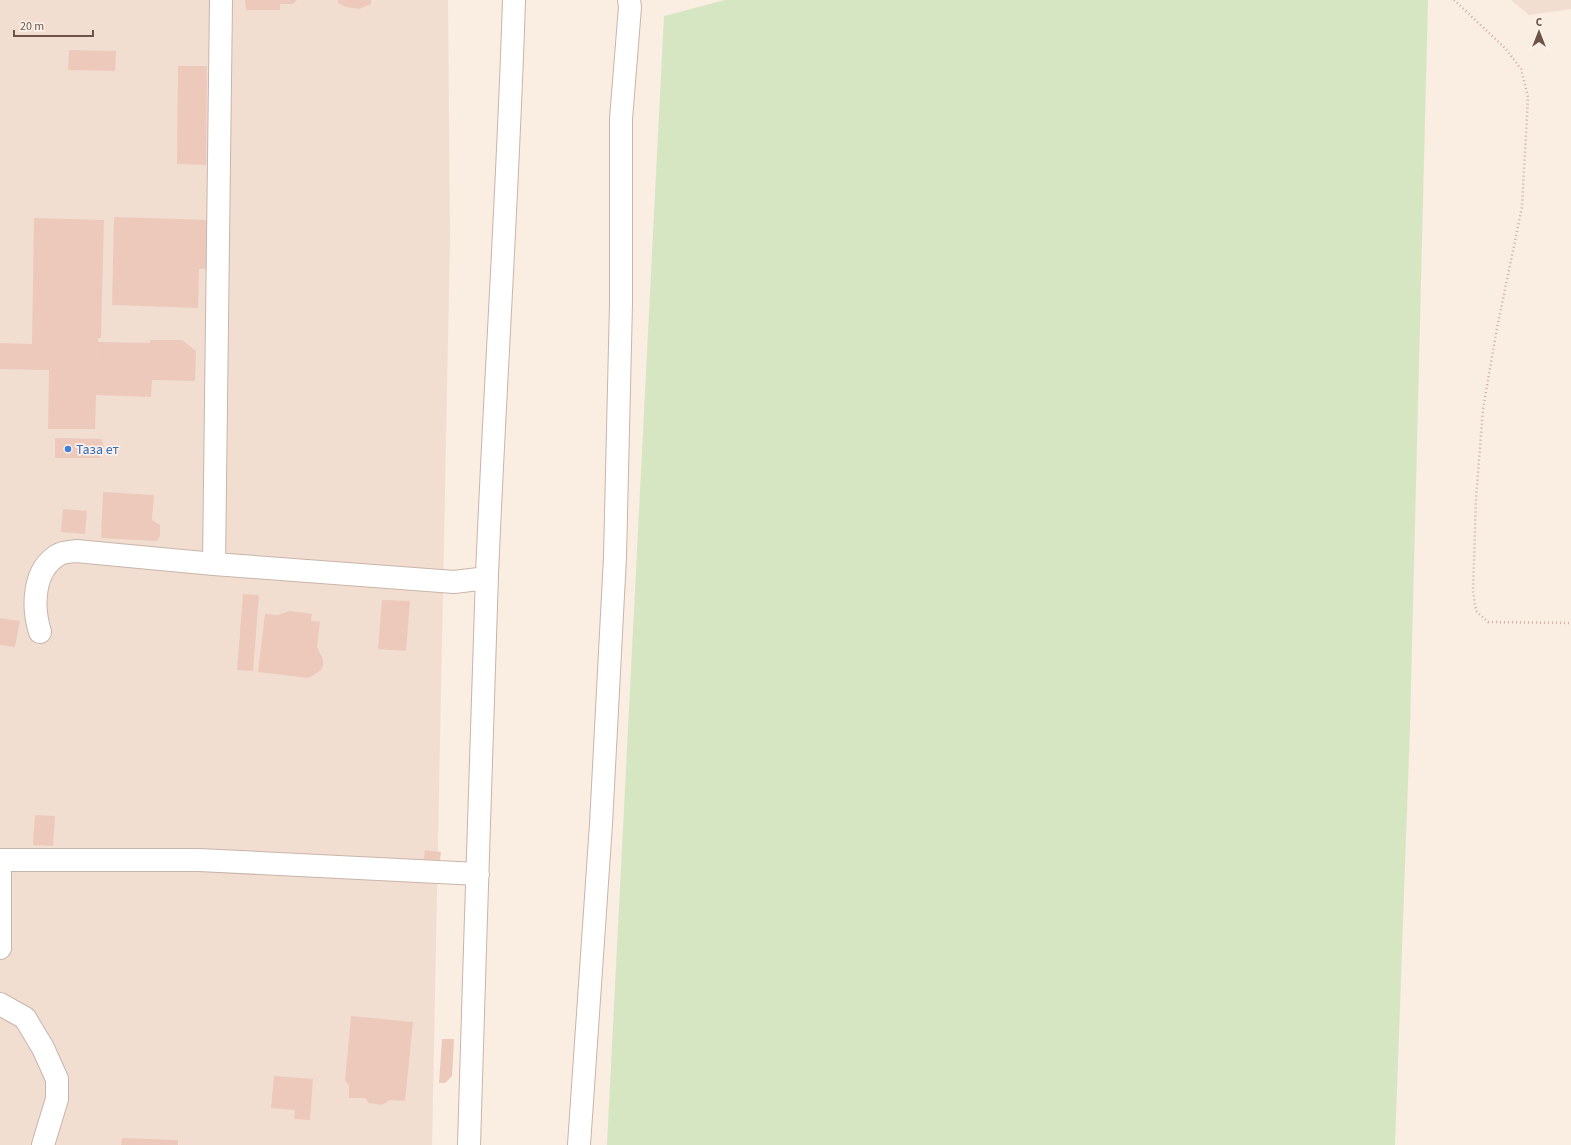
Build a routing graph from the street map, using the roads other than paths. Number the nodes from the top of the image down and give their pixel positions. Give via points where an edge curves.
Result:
1 (221, 0) edge
2 (514, 0) edge
3 (628, 0) edge
4 (214, 564) junction
5 (487, 578) junction
6 (40, 632) dead end
7 (0, 860) edge
8 (0, 873) edge
9 (478, 874) junction
10 (0, 948) edge
11 (0, 1004) edge
12 (44, 1145) edge
13 (469, 1145) edge
14 (579, 1145) edge

1 - 4 street
2 - 5 street
3 - 14 street via 630,7 620,119 621,303 615,557
4 - 5 street via 454,582
4 - 6 street via 76,551 59,554 44,566 36,595 35,615
5 - 9 street
7 - 9 street via 199,860
8 - 10 street
9 - 13 street
11 - 12 street via 25,1018 43,1048 57,1079 57,1099

